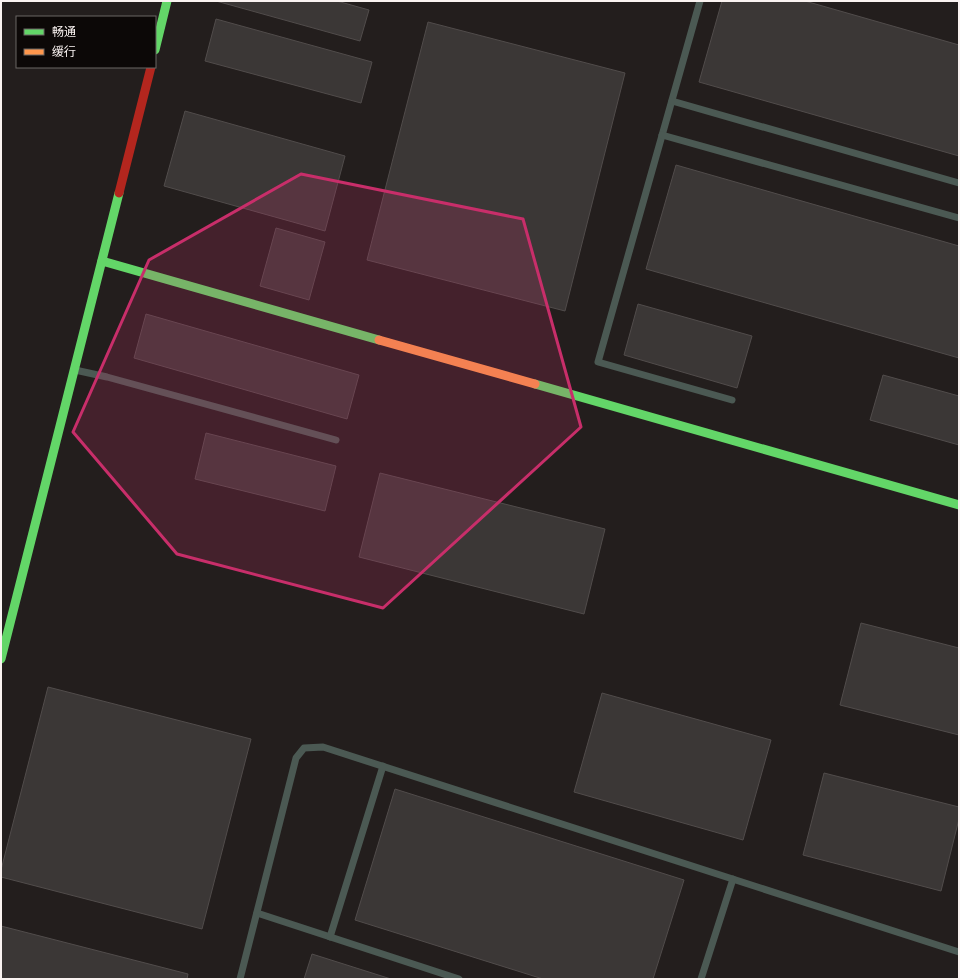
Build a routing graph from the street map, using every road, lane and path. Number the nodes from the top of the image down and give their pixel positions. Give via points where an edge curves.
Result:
1 (167, 1) edge
2 (700, 1) edge
3 (156, 46) edge
4 (151, 68) edge
5 (672, 101) junction
6 (662, 135) junction
7 (959, 182) edge
8 (959, 218) edge
9 (102, 261) junction
10 (74, 370) junction
11 (732, 400) dead end
12 (336, 440) dead end
13 (959, 505) edge
14 (1, 659) edge
15 (383, 766) junction
16 (733, 879) junction
17 (257, 913) junction
18 (330, 937) junction
19 (959, 952) edge
20 (240, 979) edge
21 (459, 979) edge
22 (701, 979) edge

1 - 3 street
2 - 5 lane
4 - 9 street
5 - 6 lane
5 - 7 lane
6 - 8 lane
6 - 11 lane via 598,362
9 - 10 street
9 - 13 street
10 - 12 lane
10 - 14 street
15 - 16 lane
15 - 17 lane via 323,747 304,748 296,758
15 - 18 lane
16 - 19 lane
16 - 22 lane
17 - 18 lane
17 - 20 lane
18 - 21 lane

